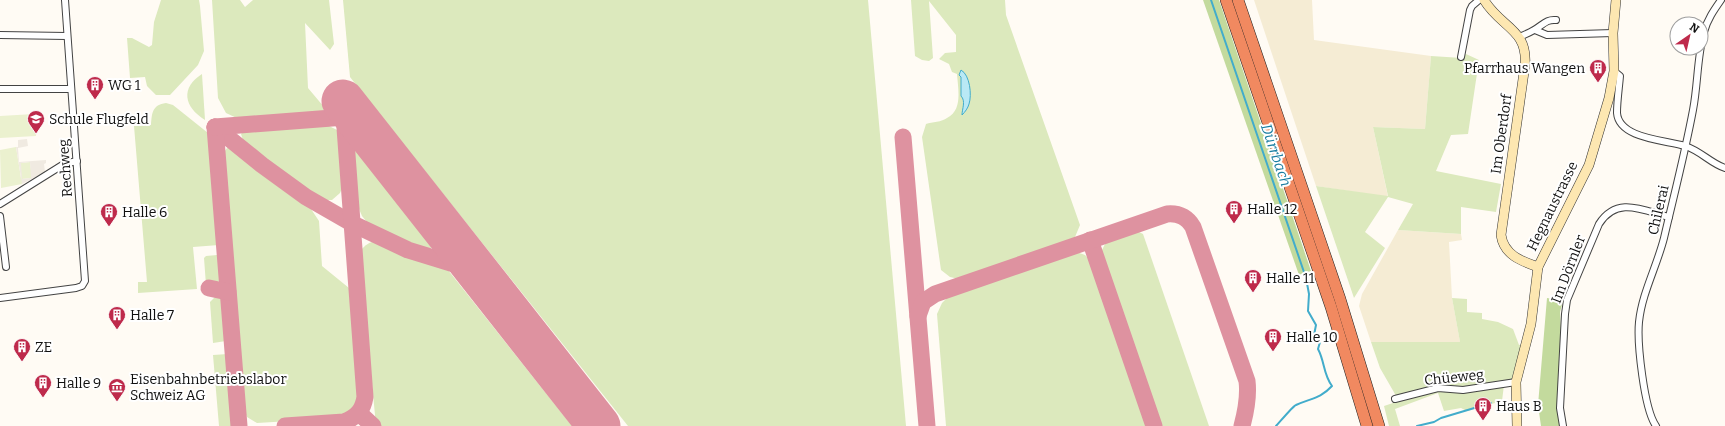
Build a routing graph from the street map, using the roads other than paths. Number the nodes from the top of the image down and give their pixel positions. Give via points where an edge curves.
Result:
1 (65, 0) edge
2 (1226, 0) edge
3 (1238, 0) edge
4 (1479, 0) edge
5 (1484, 0) edge
6 (1616, 0) edge
7 (1721, 0) edge
8 (1556, 20) dead end
9 (1535, 30) junction
10 (1613, 34) junction
11 (0, 35) edge
12 (67, 36) junction
13 (1519, 37) junction
14 (1461, 58) dead end
15 (1614, 72) junction
16 (0, 89) edge
17 (71, 89) junction
18 (1685, 146) junction
19 (77, 161) junction
20 (1725, 168) edge
21 (0, 204) edge
22 (0, 216) edge
23 (1669, 217) junction
24 (6, 267) dead end
25 (1538, 267) junction
26 (0, 298) edge
27 (1516, 382) junction
28 (1395, 399) dead end
29 (1367, 426) edge
30 (1379, 426) edge
31 (1517, 426) edge
32 (1563, 426) edge
33 (1656, 426) edge

1 - 12 street, Rechweg
2 - 29 highway via 1332,313
3 - 30 highway via 1337,292
4 - 14 street via 1470,10
5 - 13 street, Im Oberdorf via 1490,10
6 - 10 street, Hegnaustrasse
7 - 18 street, Chilerai via 1703,32 1696,95
8 - 9 street via 1550,19
9 - 10 street via 1547,35
9 - 13 street
10 - 15 street, Hegnaustrasse
11 - 12 street
12 - 17 street, Rechweg
13 - 25 street, Im Oberdorf via 1525,49 1525,61 1501,235 1505,246 1516,259
15 - 18 street via 1620,76 1617,114 1621,125 1633,133
15 - 25 street, Hegnaustrasse via 1589,165
16 - 17 street
17 - 19 street, Rechweg
18 - 20 street
18 - 23 street, Chilerai
19 - 21 street via 69,162
19 - 26 street, Rechweg via 85,280 82,286
22 - 24 street
23 - 32 street, Im Dörnler via 1622,206 1604,215 1599,224 1567,300 1564,314 1560,408
23 - 33 street, Chilerai via 1659,258 1642,304 1639,322 1646,396
25 - 27 street, Hegnaustrasse via 1531,324
27 - 28 street, Chüeweg via 1463,390 1438,388
27 - 31 street, Hegnaustrasse

